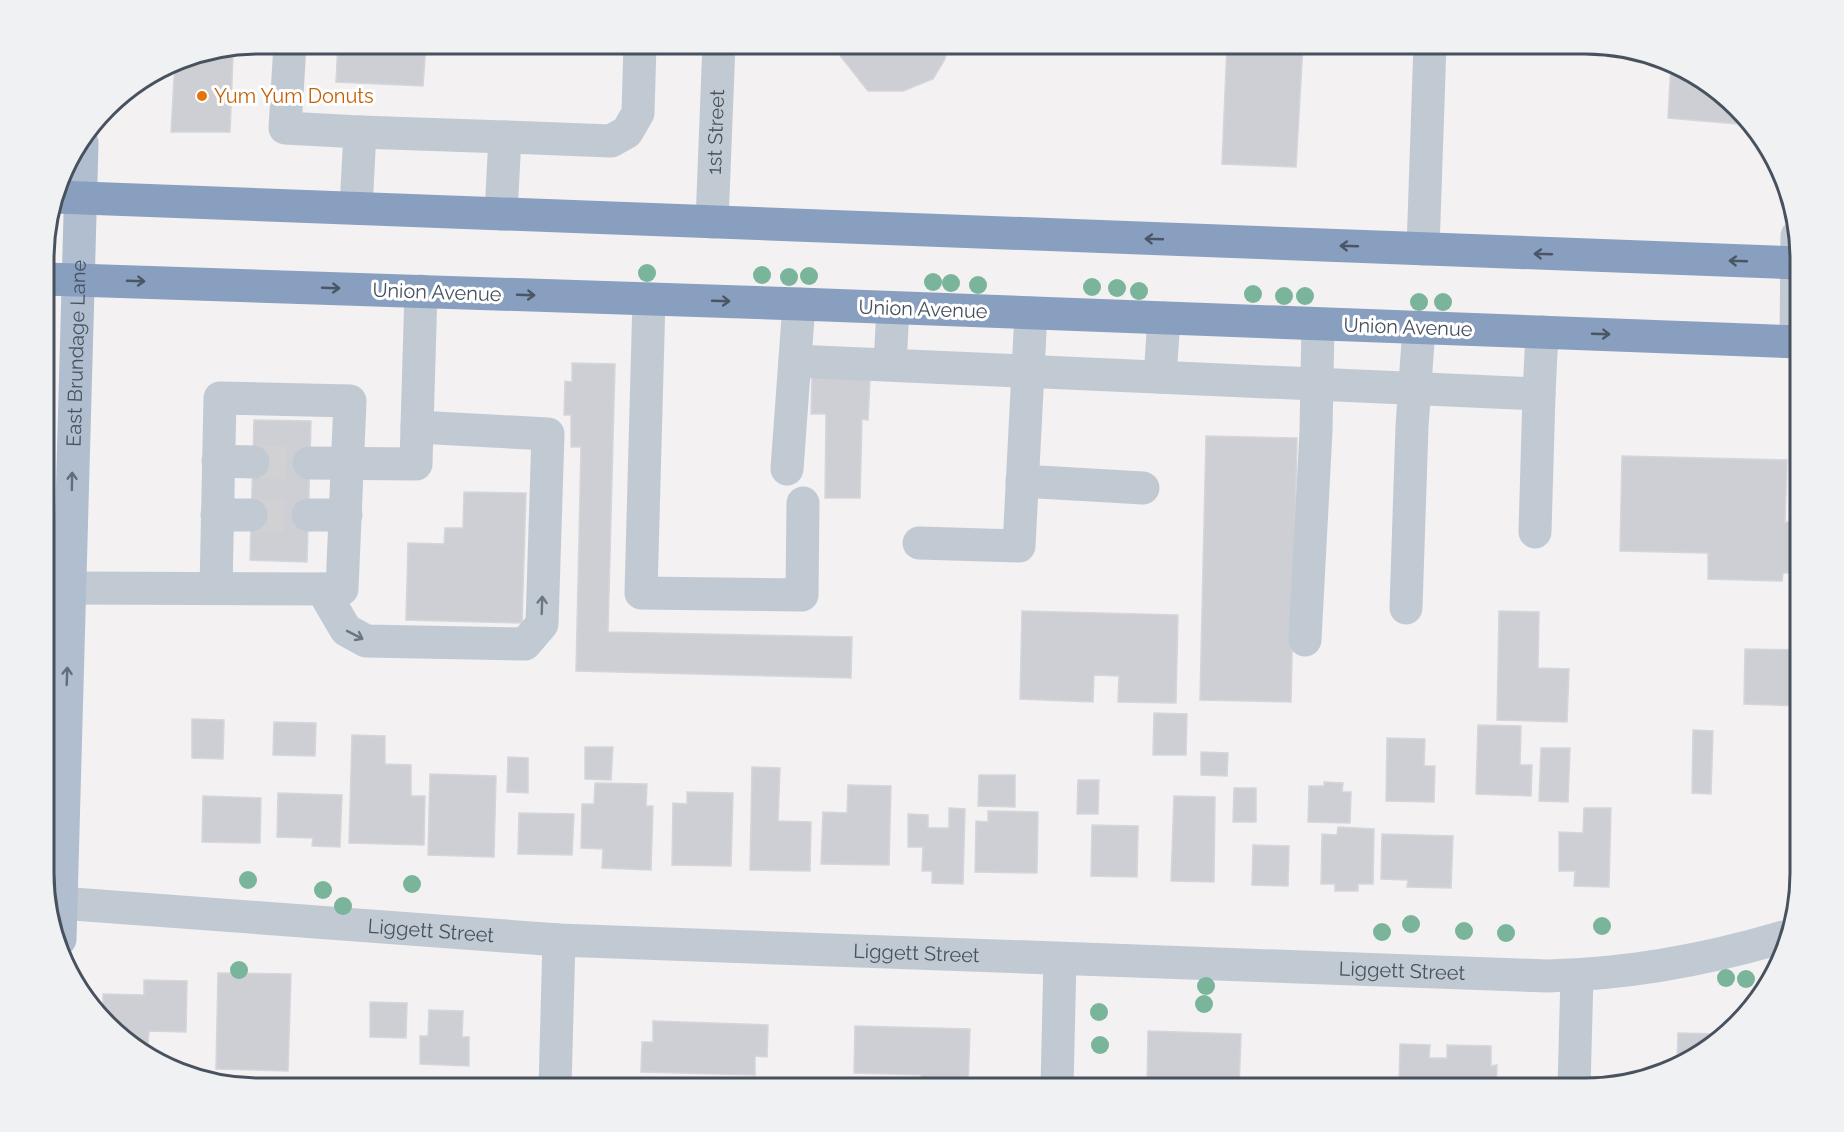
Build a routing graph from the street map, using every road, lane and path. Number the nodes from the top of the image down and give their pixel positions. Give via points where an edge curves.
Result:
1 (289, 54) edge
2 (640, 54) edge
3 (719, 54) edge
4 (1430, 54) edge
5 (360, 132) junction
6 (505, 137) junction
7 (76, 167) edge
8 (68, 198) edge
9 (356, 208) junction
10 (501, 214) junction
11 (712, 222) junction
12 (1423, 249) junction
13 (1790, 254) edge
14 (54, 279) edge
15 (78, 280) junction
16 (421, 291) junction
17 (649, 299) junction
18 (799, 304) junction
19 (893, 308) junction
20 (1031, 313) junction
21 (1164, 318) junction
22 (1318, 324) junction
23 (1419, 328) junction
24 (1542, 332) junction
25 (1790, 342) edge
26 (795, 360) junction
27 (890, 364) junction
28 (1028, 370) junction
29 (1160, 377) junction
30 (1317, 386) junction
31 (1415, 390) junction
32 (1539, 394) junction
33 (417, 427) junction
34 (218, 461) junction
35 (253, 462) tunnel mouth
36 (309, 463) tunnel mouth
37 (347, 464) junction
38 (787, 469) dead end
39 (1022, 481) junction
40 (1143, 488) dead end
41 (803, 503) dead end
42 (251, 514) tunnel mouth
43 (217, 515) junction
44 (308, 515) tunnel mouth
45 (346, 515) junction
46 (1534, 532) dead end
47 (919, 543) dead end
48 (69, 588) junction
49 (216, 589) junction
50 (322, 589) junction
51 (1406, 608) dead end
52 (1305, 640) dead end
53 (54, 877) edge
54 (56, 902) edge
55 (1779, 938) edge
56 (559, 940) junction
57 (1060, 959) junction
58 (1577, 976) junction
59 (555, 1078) edge
60 (1057, 1078) edge
61 (1574, 1078) edge

1 - 5 street via 285,128
2 - 6 street via 638,113 627,132 611,141
3 - 11 street, 1st Street
4 - 12 street
5 - 6 street
5 - 9 street
6 - 10 street
7 - 8 main road, East Brundage Lane
8 - 9 highway
8 - 15 main road, East Brundage Lane
9 - 10 highway
10 - 11 highway
12 -> 11 highway
13 -> 12 highway
14 - 15 highway, Union Avenue
15 -> 16 highway, Union Avenue
48 -> 15 main road, East Brundage Lane
16 -> 17 highway, Union Avenue
16 - 33 street
17 -> 18 highway, Union Avenue
17 - 41 street via 641,593 802,596
18 - 19 highway, Union Avenue
18 - 26 street
19 - 20 highway, Union Avenue
19 - 27 street
20 - 21 highway, Union Avenue
20 - 28 street
21 - 22 highway, Union Avenue
21 - 29 street
22 - 23 highway, Union Avenue
22 - 30 street
23 - 24 highway, Union Avenue
23 - 31 street
24 -> 25 highway, Union Avenue
24 - 32 street
26 - 27 street
26 - 38 street
27 - 28 street
28 - 29 street
28 - 39 street
29 - 30 street
30 - 31 street
30 - 52 street
31 - 32 street
31 - 51 street
32 - 46 street
33 - 37 street via 416,464
50 -> 33 street via 346,630 366,641 525,644 542,624 548,434
34 - 35 street
34 - 37 street via 219,398 338,400 350,401
34 - 43 street
36 - 37 street
37 - 45 street
39 - 40 street
39 - 47 street via 1019,546
42 - 43 street
43 - 49 street
44 - 45 street
45 - 50 street via 342,589
48 - 49 street
53 -> 48 main road, East Brundage Lane
49 - 50 street
54 - 56 street, Liggett Street
55 - 58 street, Liggett Street via 1659,967
56 - 57 street, Liggett Street
56 - 59 street
57 - 58 street, Liggett Street
57 - 60 street
58 - 61 street

